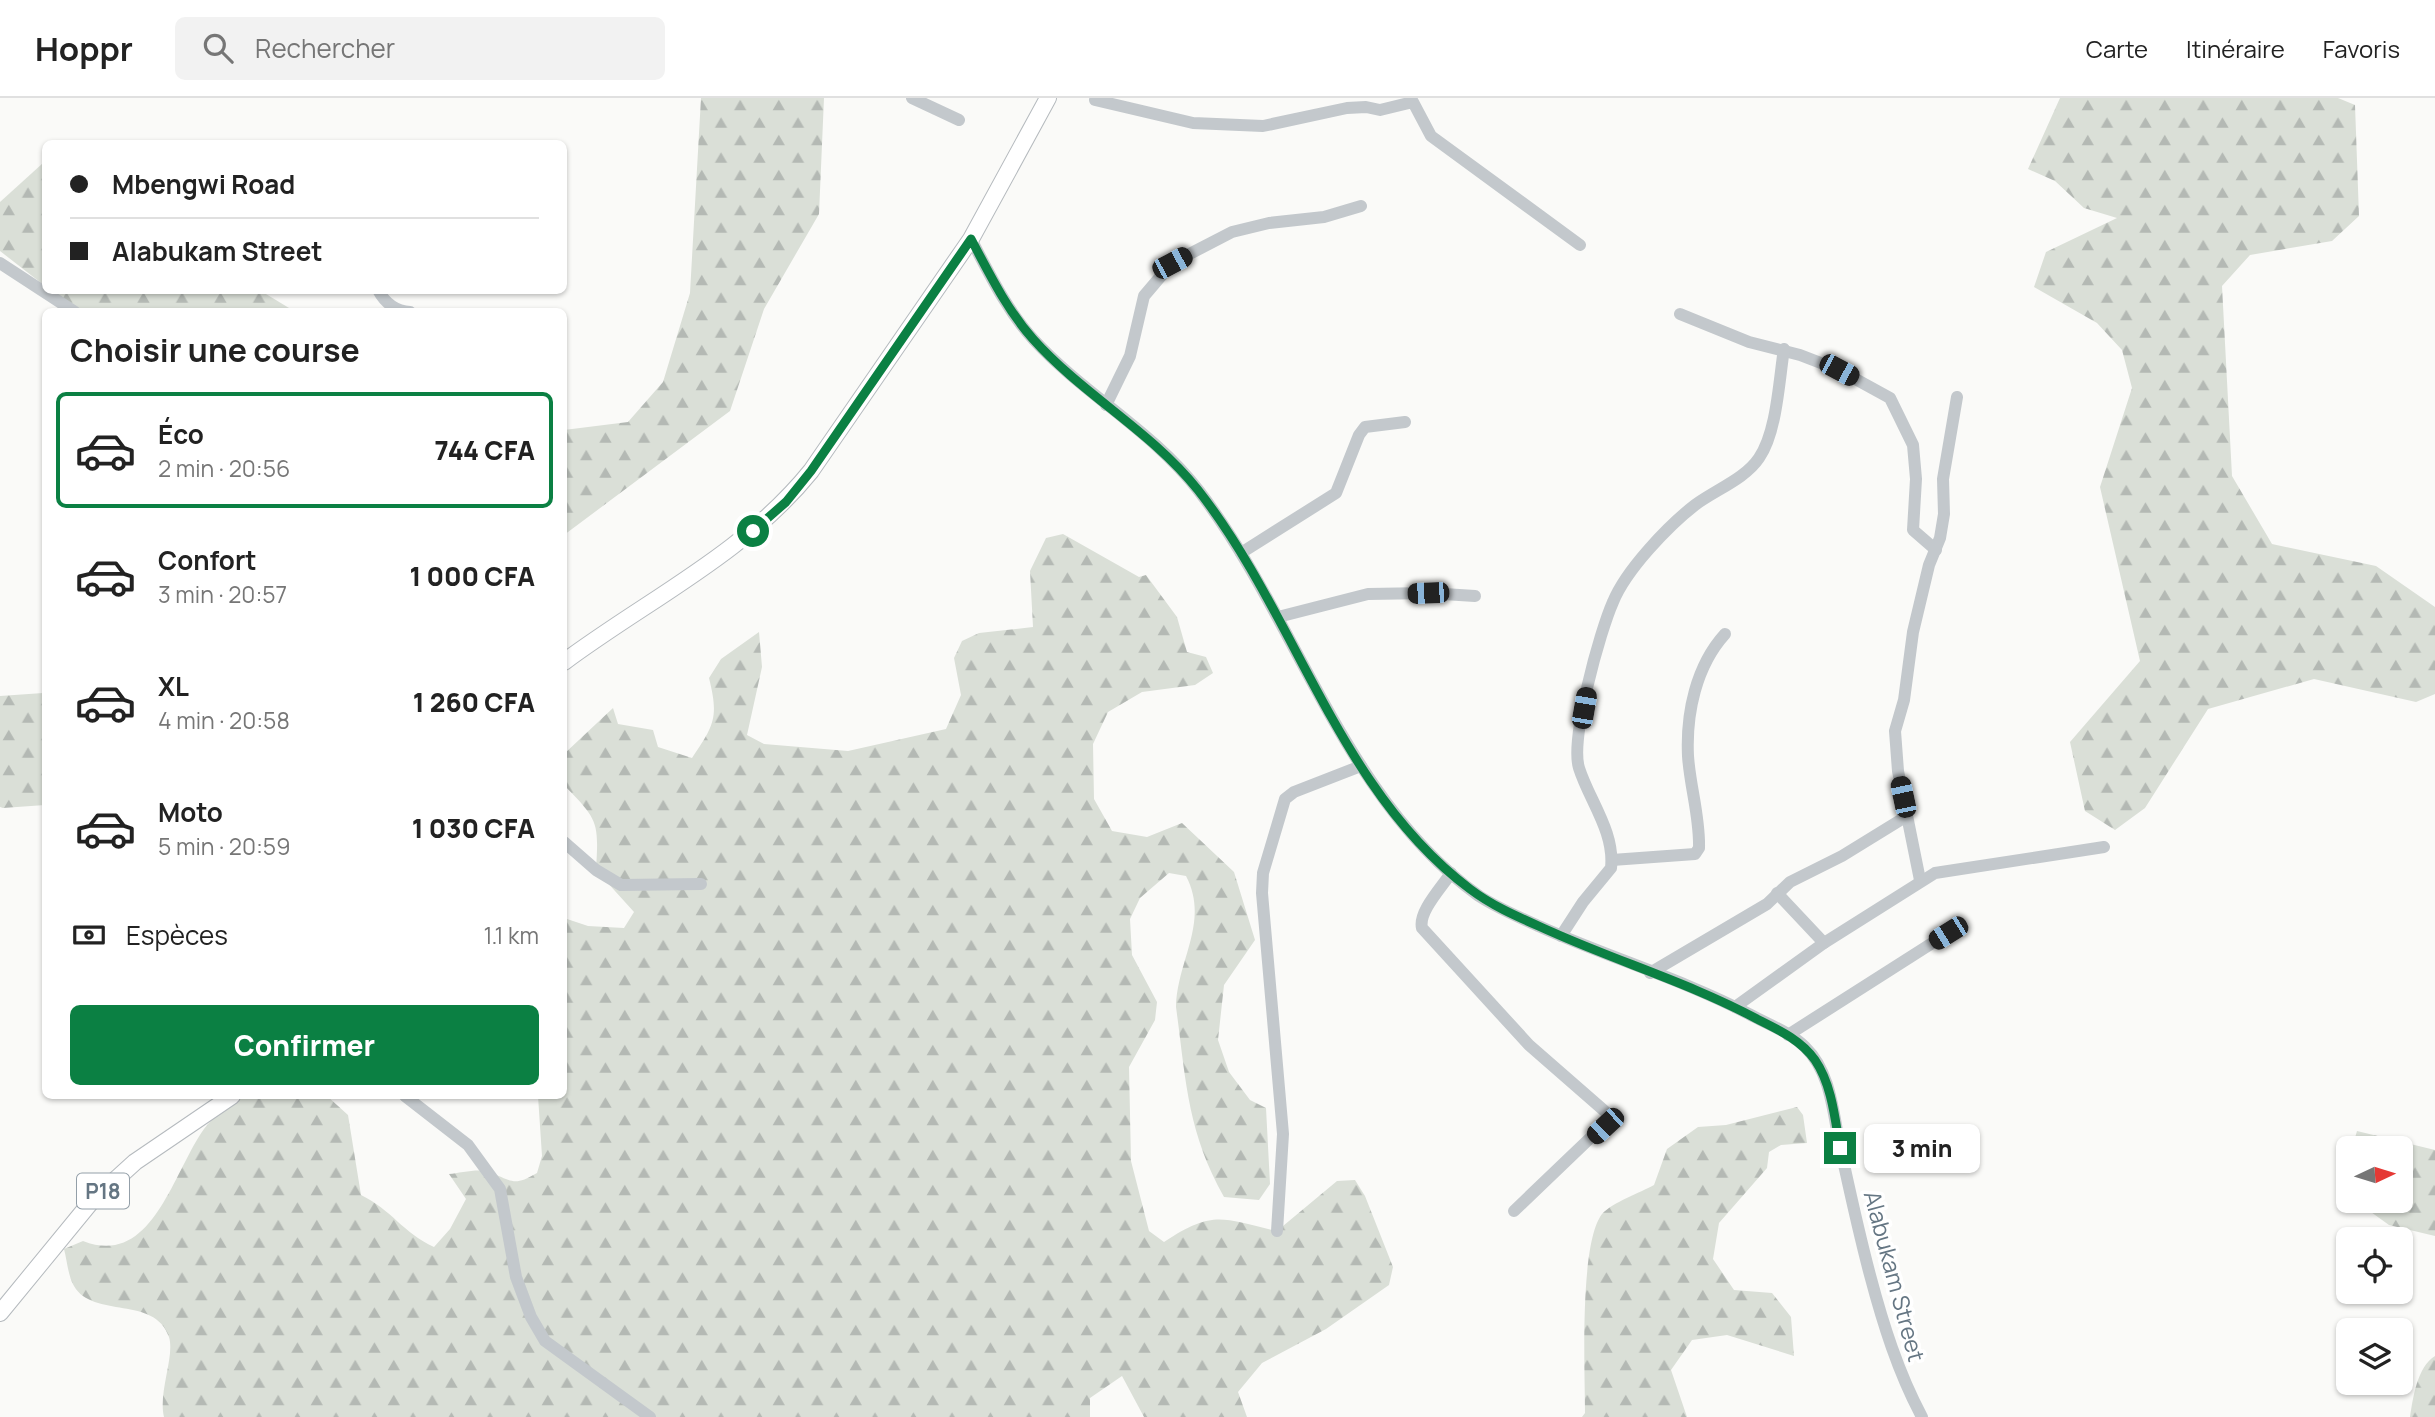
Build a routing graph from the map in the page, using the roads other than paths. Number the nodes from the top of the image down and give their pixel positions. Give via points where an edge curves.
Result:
1 (912, 98) edge
2 (1048, 98) edge
3 (1094, 99) edge
4 (1347, 103) edge
5 (959, 120) dead end
6 (1361, 206) dead end
7 (971, 239) junction
8 (1580, 246) dead end
9 (0, 263) edge
10 (42, 290) edge
11 (47, 294) edge
12 (380, 294) edge
13 (69, 308) edge
14 (395, 308) edge
15 (1680, 314) dead end
16 (1784, 349) junction
17 (1957, 397) dead end
18 (1106, 405) junction
19 (1405, 422) dead end
20 (1936, 550) junction
21 (1241, 553) junction
22 (1475, 596) dead end
23 (1278, 617) junction
24 (1725, 634) dead end
25 (567, 660) edge
26 (1361, 766) junction
27 (1906, 816) junction
28 (567, 845) edge
29 (2104, 847) dead end
30 (1612, 860) junction
31 (1451, 873) junction
32 (1920, 880) junction
33 (701, 884) dead end
34 (1777, 893) junction
35 (1948, 933) dead end
36 (1560, 936) junction
37 (1824, 943) junction
38 (1650, 972) junction
39 (1735, 1007) junction
40 (1788, 1035) junction
41 (228, 1099) edge
42 (409, 1099) edge
43 (1514, 1211) dead end
44 (1277, 1231) dead end
45 (0, 1313) edge
46 (650, 1417) edge
47 (1922, 1417) edge

1 - 5 street
2 - 7 main road
3 - 4 street via 1192,123 1263,126
4 - 8 street via 1380,110 1413,102 1440,144
6 - 18 street via 1311,220 1276,221 1232,232 1172,263 1144,296 1130,356
7 - 18 street, Alabukam Street via 998,290 1033,339
7 - 25 main road via 786,502 677,587
9 - 10 street
11 - 13 street
12 - 14 street
15 - 16 street via 1749,342
16 - 20 street via 1839,370 1890,398 1913,445 1913,530
16 - 30 street via 1770,432 1759,458 1657,539 1613,600 1587,689 1577,757
17 - 20 street
18 - 21 street, Alabukam Street via 1139,429 1181,471
19 - 21 street via 1366,427 1336,493
20 - 27 street via 1913,632 1895,731
21 - 23 street, Alabukam Street
22 - 23 street via 1368,594
23 - 26 street, Alabukam Street
24 - 30 street via 1708,652 1691,713 1688,755 1699,848 1695,854
26 - 31 street, Alabukam Street via 1394,813
26 - 44 street via 1285,799 1263,873 1283,1134
27 - 32 street
27 - 34 street
28 - 33 street via 621,885
29 - 32 street via 1955,868
30 - 36 street via 1611,868
31 - 36 street, Alabukam Street via 1500,909
31 - 43 street via 1426,912 1422,928 1529,1045 1608,1114 1609,1120
32 - 37 street
34 - 37 street
34 - 38 street via 1767,904
35 - 40 street
36 - 38 street, Alabukam Street
37 - 39 street
38 - 39 street, Alabukam Street
39 - 40 street, Alabukam Street
40 - 47 street, Alabukam Street via 1818,1063 1830,1093 1870,1275 1901,1375
41 - 45 main road, P18 via 135,1162 91,1202
42 - 46 street via 468,1145 500,1189 516,1278 545,1341

